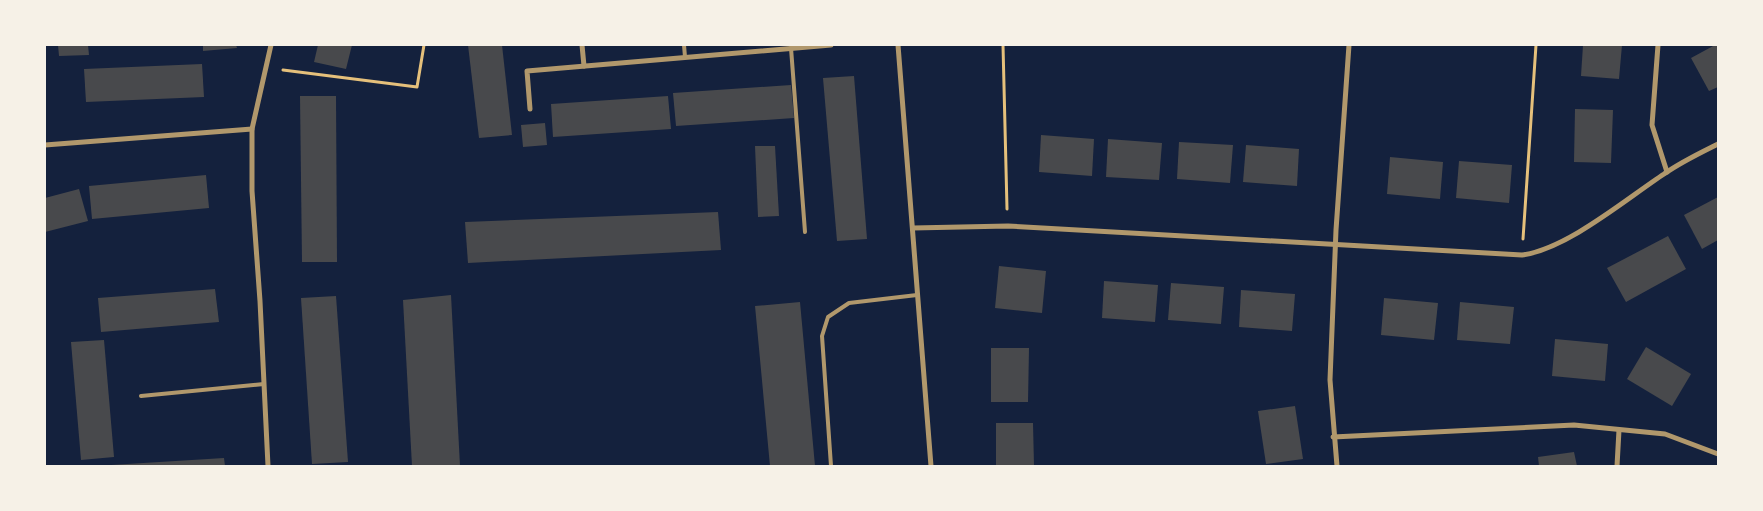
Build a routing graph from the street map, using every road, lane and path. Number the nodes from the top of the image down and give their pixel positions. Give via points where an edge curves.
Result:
1 (271, 45) edge
2 (424, 45) edge
3 (582, 45) edge
4 (684, 45) edge
5 (832, 45) edge
6 (898, 45) edge
7 (1002, 45) edge
8 (1349, 45) edge
9 (1536, 45) edge
10 (1658, 45) edge
11 (791, 48) junction
12 (685, 57) junction
13 (584, 66) junction
14 (265, 67) junction
15 (530, 109) dead end
16 (252, 129) junction
17 (1718, 144) edge
18 (45, 145) edge
19 (1667, 172) junction
20 (1008, 226) junction
21 (913, 228) junction
22 (805, 232) dead end
23 (1335, 244) junction
24 (1522, 255) junction
25 (917, 295) junction
26 (264, 384) junction
27 (141, 396) dead end
28 (1619, 430) junction
29 (1333, 437) junction
30 (1718, 454) edge
31 (268, 466) edge
32 (831, 466) edge
33 (931, 466) edge
34 (1337, 466) edge
35 (1617, 466) edge

1 - 14 street
2 - 14 path via 417,87
3 - 13 street
4 - 12 lane
5 - 11 street
6 - 21 street
7 - 20 path
8 - 23 street
9 - 24 path
10 - 19 street via 1652,125
11 - 12 street
11 - 22 lane
12 - 13 street
13 - 15 street via 527,71
14 - 16 street
16 - 18 street
16 - 26 street via 252,191
17 - 19 street
19 - 24 street via 1582,231
20 - 21 street
20 - 23 street
21 - 25 street
23 - 24 street
23 - 29 street via 1330,380
25 - 32 lane via 849,303 828,317 822,336
25 - 33 street
26 - 27 lane
26 - 31 street
28 - 29 street via 1574,425
28 - 30 street via 1664,434
28 - 35 street
29 - 34 street

